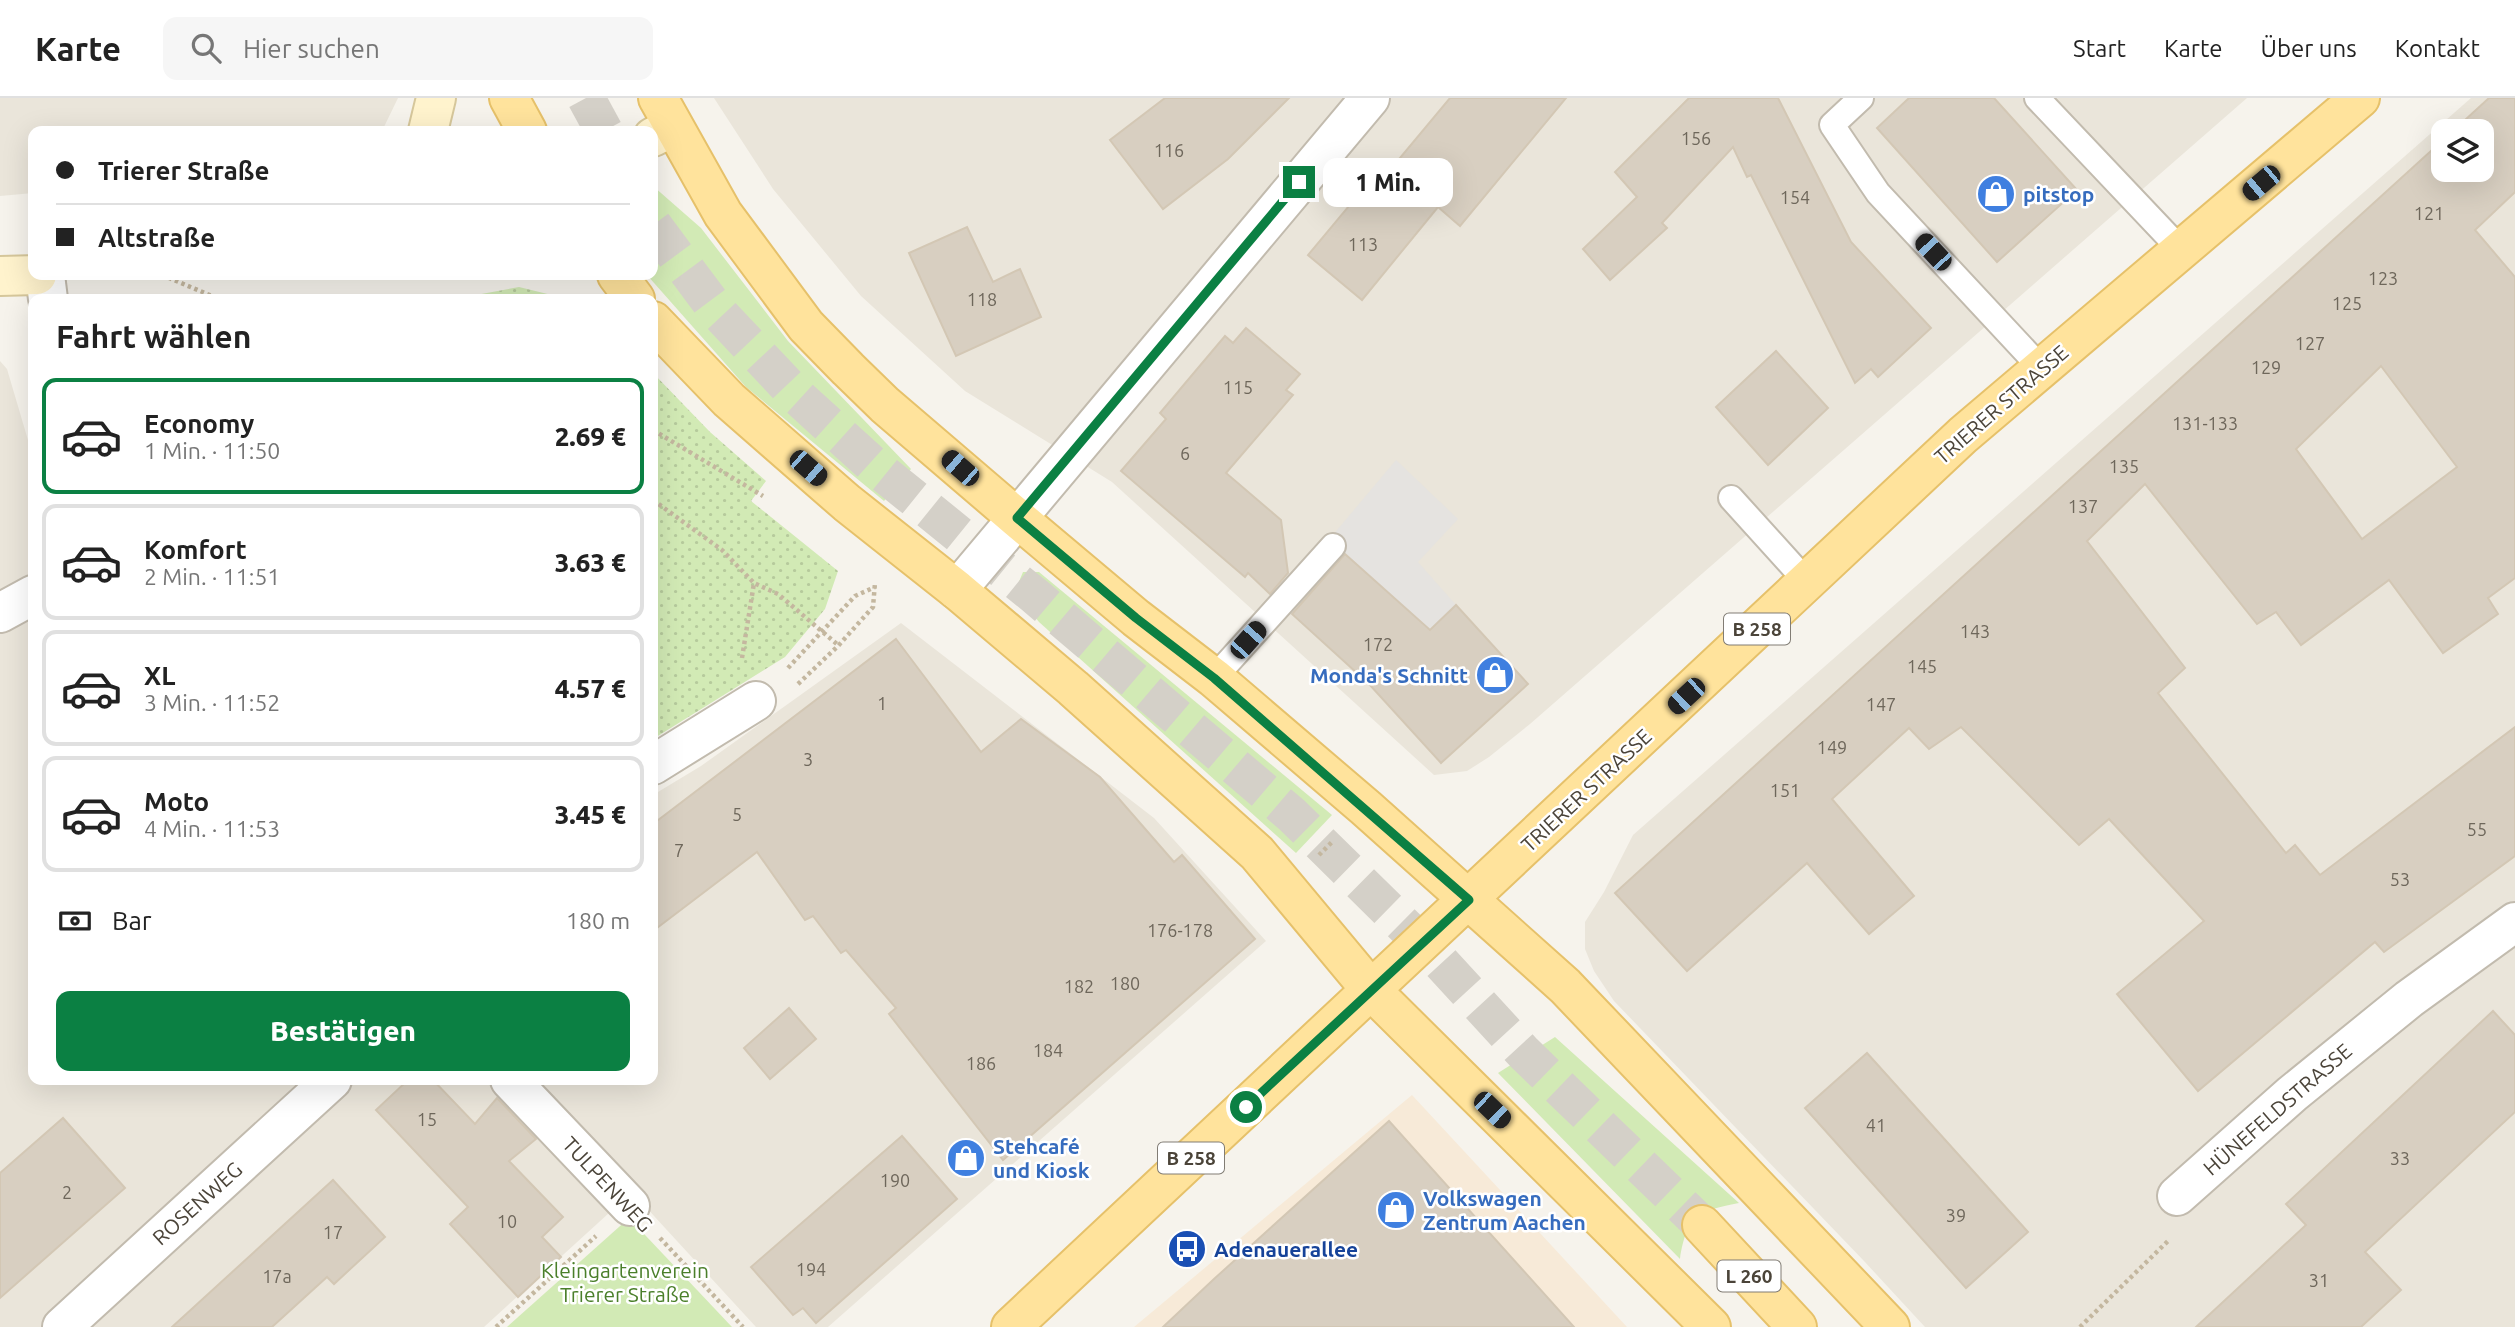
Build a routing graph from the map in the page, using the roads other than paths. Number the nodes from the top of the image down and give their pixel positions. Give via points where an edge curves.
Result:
1 (436, 98) edge
2 (509, 98) edge
3 (1370, 98) edge
4 (1861, 98) edge
5 (2037, 98) edge
6 (2360, 98) edge
7 (661, 121) edge
8 (429, 126) edge
9 (524, 126) edge
10 (2181, 250) junction
11 (28, 275) edge
12 (0, 276) edge
13 (658, 326) edge
14 (2042, 369) junction
15 (1731, 498) dead end
16 (1017, 518) junction
17 (1332, 546) dead end
18 (1807, 582) junction
19 (957, 590) junction
20 (28, 598) edge
21 (0, 613) edge
22 (1214, 678) junction
23 (745, 708) road end
24 (658, 762) edge
25 (1469, 900) junction
26 (2515, 922) edge
27 (1372, 991) junction
28 (327, 1085) edge
29 (515, 1085) edge
30 (2177, 1196) road end
31 (630, 1206) road end
32 (1702, 1225) tunnel mouth
33 (62, 1327) edge
34 (1011, 1327) edge
35 (1711, 1327) edge
36 (1797, 1327) edge
37 (1891, 1327) edge

1 - 8 main road
2 - 9 main road
3 - 16 street
4 - 14 lane via 1832,125 1840,137 1878,193
5 - 10 lane
6 - 10 main road, TRIERER STRASSE / B 258
7 - 16 main road via 806,326 885,405
10 - 14 main road, TRIERER STRASSE / B 258
11 - 12 main road
13 - 19 main road via 729,400 847,503
14 - 18 main road, TRIERER STRASSE / B 258 via 1963,435
15 - 18 lane
16 - 19 street
16 - 22 main road
17 - 22 lane
18 - 25 main road, TRIERER STRASSE / B 258
19 - 27 main road via 1257,853
20 - 21 street
22 - 25 main road
23 - 24 street
25 - 27 main road, TRIERER STRASSE / B 258
25 - 37 main road via 1595,1017
26 - 30 street, HÜNEFELDSTRASSE via 2302,1085
27 - 34 main road, TRIERER STRASSE / B 258
27 - 35 main road
28 - 33 street, ROSENWEG
29 - 31 street, TULPENWEG
32 - 36 main road, L 260

